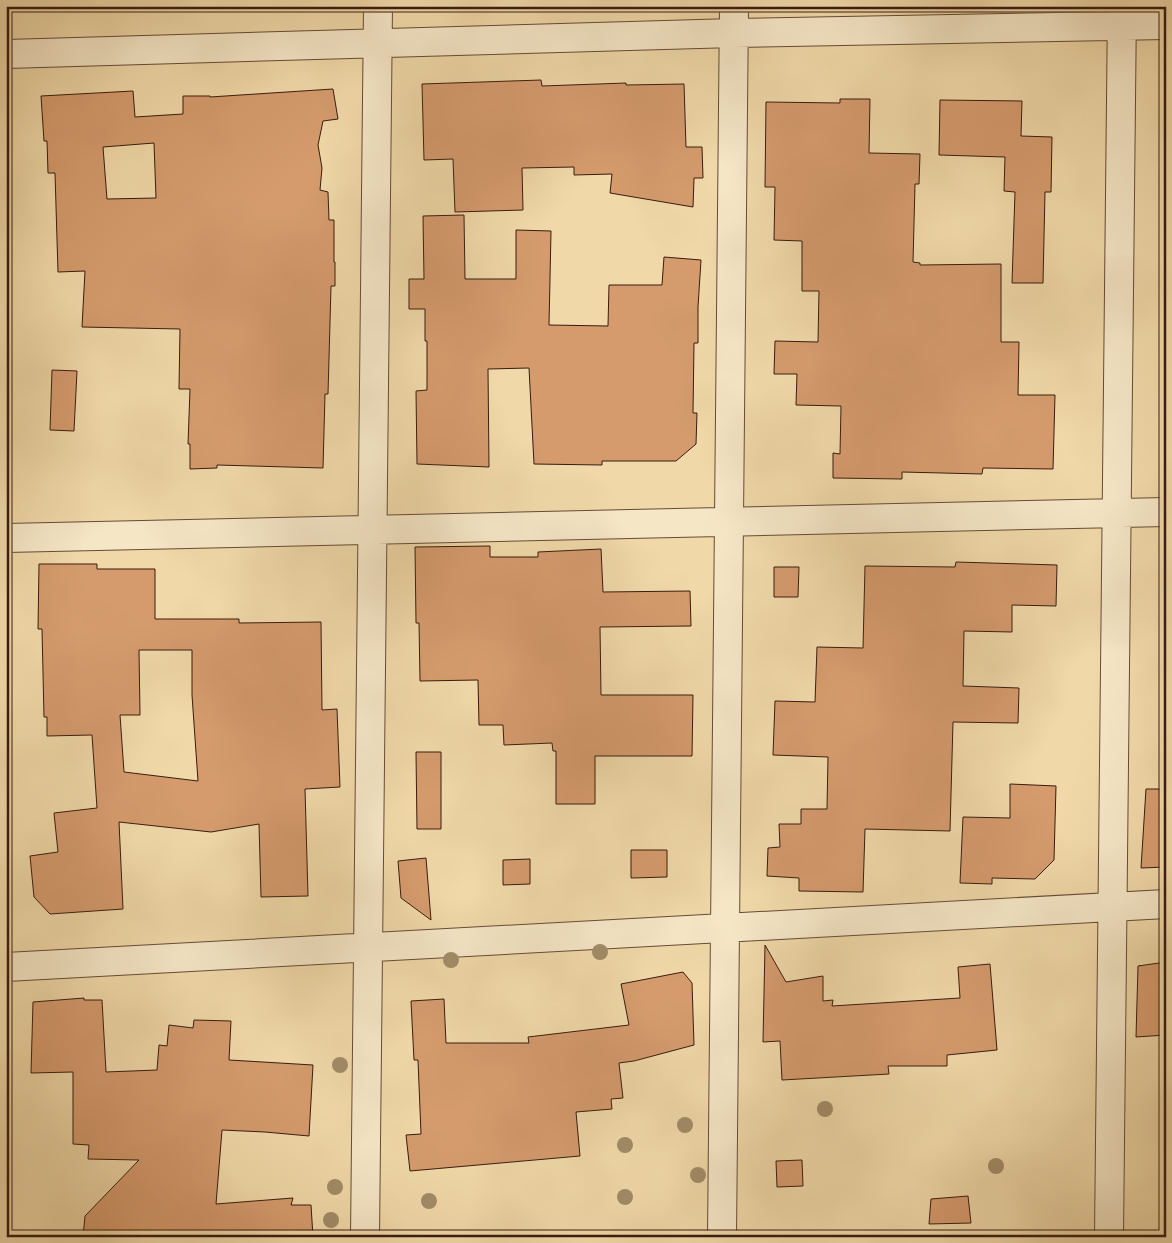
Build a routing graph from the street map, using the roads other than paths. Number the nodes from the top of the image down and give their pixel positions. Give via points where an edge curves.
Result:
1 (378, 6) edge
2 (734, 6) edge
3 (1122, 16) edge
4 (1166, 25) edge
5 (734, 33) junction
6 (377, 44) junction
7 (6, 54) edge
8 (1166, 512) edge
9 (1117, 513) junction
10 (729, 522) junction
11 (372, 530) junction
12 (6, 538) edge
13 (1166, 904) edge
14 (1112, 906) junction
15 (724, 928) junction
16 (367, 948) junction
17 (6, 967) edge
18 (365, 1237) edge
19 (722, 1237) edge
20 (1109, 1237) edge

1 - 6 street
2 - 5 street
3 - 4 street
3 - 5 street
3 - 9 street
5 - 6 street
5 - 10 street
6 - 7 street
6 - 11 street
8 - 9 street
9 - 10 street
9 - 14 street
10 - 11 street
10 - 15 street
11 - 12 street
11 - 16 street
13 - 14 street
14 - 15 street
14 - 20 street
15 - 16 street
15 - 19 street
16 - 17 street
16 - 18 street

